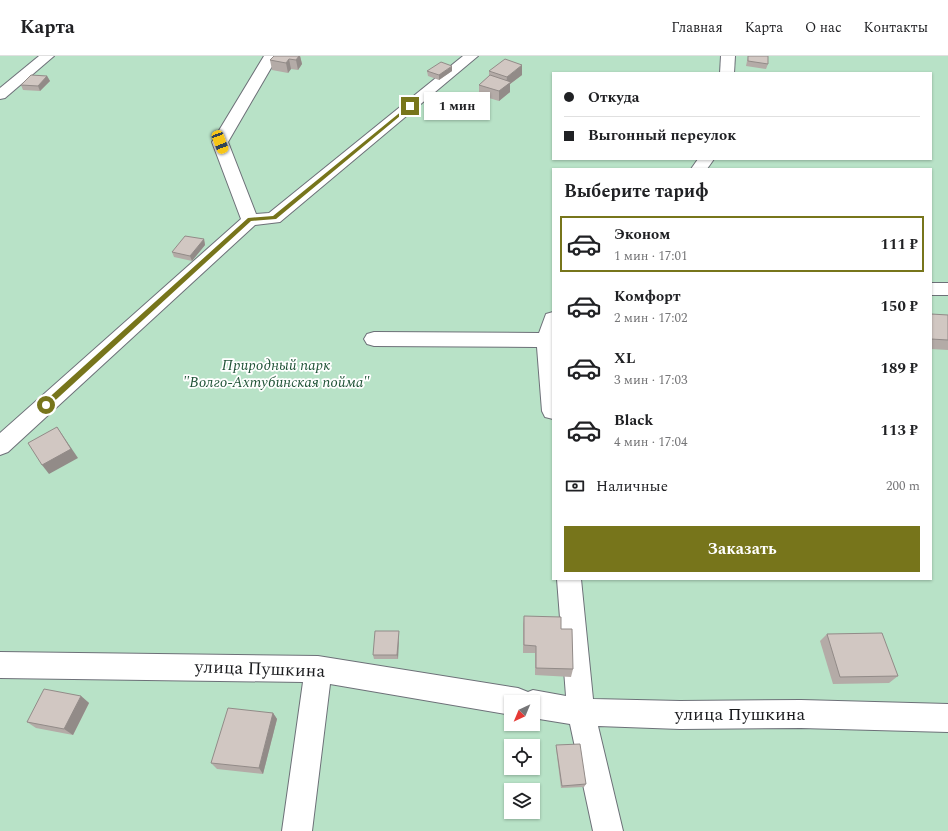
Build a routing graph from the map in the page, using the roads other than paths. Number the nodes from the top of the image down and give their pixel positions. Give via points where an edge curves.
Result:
1 (47, 56) edge
2 (271, 56) edge
3 (471, 56) edge
4 (728, 56) edge
5 (727, 72) edge
6 (5, 91) edge
7 (0, 105) edge
8 (250, 220) junction
9 (932, 289) edge
10 (948, 290) edge
11 (552, 322) edge
12 (374, 339) dead end
13 (546, 340) junction
14 (552, 401) edge
15 (0, 446) edge
16 (568, 580) edge
17 (0, 665) edge
18 (318, 669) junction
19 (504, 700) edge
20 (540, 705) edge
21 (581, 712) junction
22 (948, 718) edge
23 (297, 831) edge
24 (608, 831) edge

1 - 6 street
2 - 8 street via 220,142
3 - 8 street via 274,218
4 - 5 street
6 - 7 street
8 - 15 street
9 - 10 street
11 - 13 street
12 - 13 street
13 - 14 street
16 - 21 street
17 - 18 street, улица Пушкина
18 - 19 street, улица Пушкина
18 - 23 street
20 - 21 street, улица Пушкина
21 - 22 street, улица Пушкина
21 - 24 street

